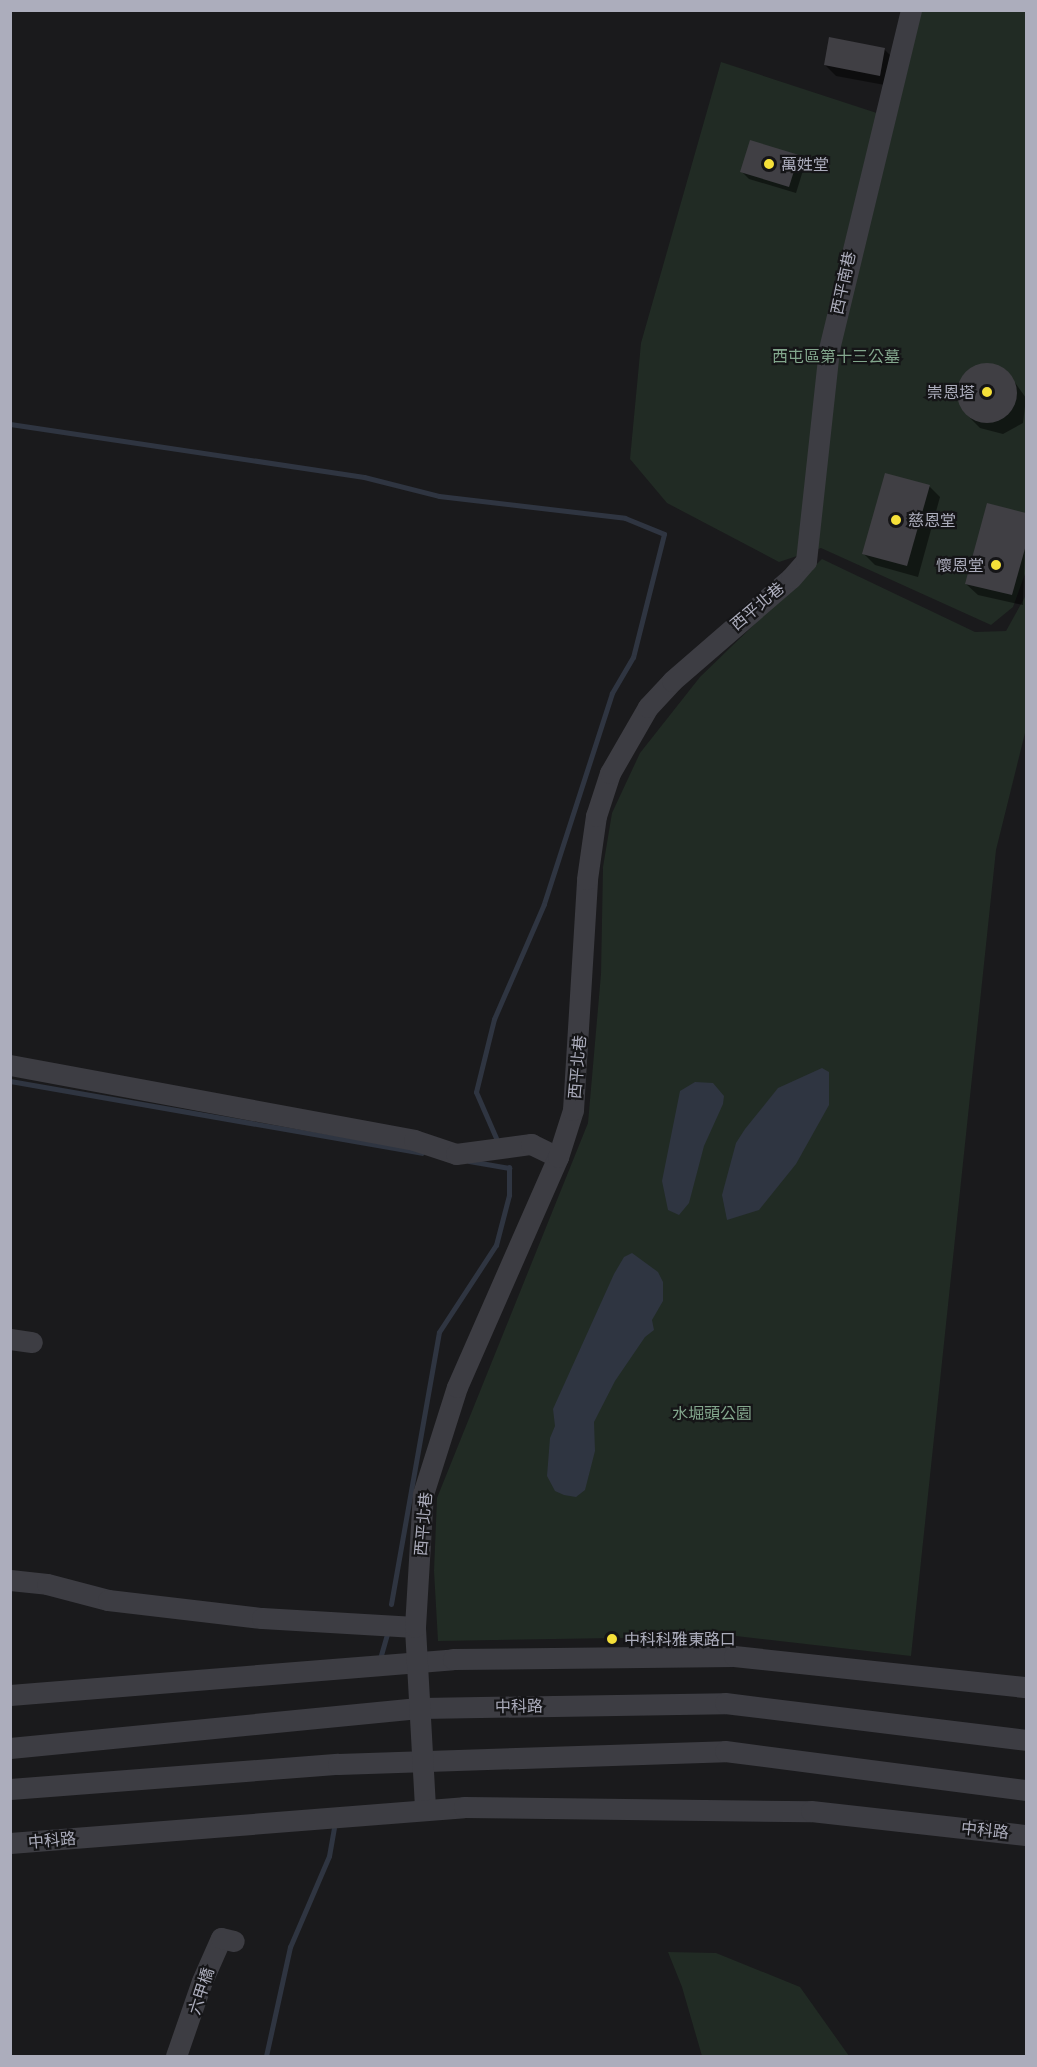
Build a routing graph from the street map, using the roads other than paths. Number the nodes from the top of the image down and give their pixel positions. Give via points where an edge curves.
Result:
1 (911, 10) edge
2 (806, 561) joint
3 (10, 1065) edge
4 (558, 1157) junction
5 (10, 1339) edge
6 (32, 1342) dead end
7 (10, 1580) edge
8 (415, 1627) junction
9 (416, 1663) junction
10 (1026, 1687) edge
11 (10, 1695) edge
12 (421, 1708) junction
13 (1026, 1740) edge
14 (10, 1748) edge
15 (423, 1761) junction
16 (10, 1789) edge
17 (1026, 1790) edge
18 (425, 1807) junction
19 (1026, 1835) edge
20 (10, 1844) edge
21 (234, 1941) dead end
22 (176, 2056) edge

1 - 2 street, 西平南巷 via 848,258 829,350
2 - 4 street, 西平北巷 via 672,681 648,707 610,773 596,816 587,879 573,1110
3 - 4 street via 414,1140 456,1154 531,1144
4 - 8 street, 西平北巷 via 457,1388 423,1494
5 - 6 street
7 - 8 street via 47,1584 108,1600 262,1618
8 - 9 street, 西平北巷
9 - 10 street via 734,1656
9 - 11 street
9 - 12 street, 西平北巷
12 - 13 street, 中科路 via 725,1703
12 - 14 street, 中科路
12 - 15 street, 西平北巷
15 - 16 street
15 - 17 street via 725,1751
15 - 18 street, 西平北巷
18 - 19 street, 中科路 via 811,1810
18 - 20 street, 中科路
21 - 22 street, 六甲橋 via 221,1938

